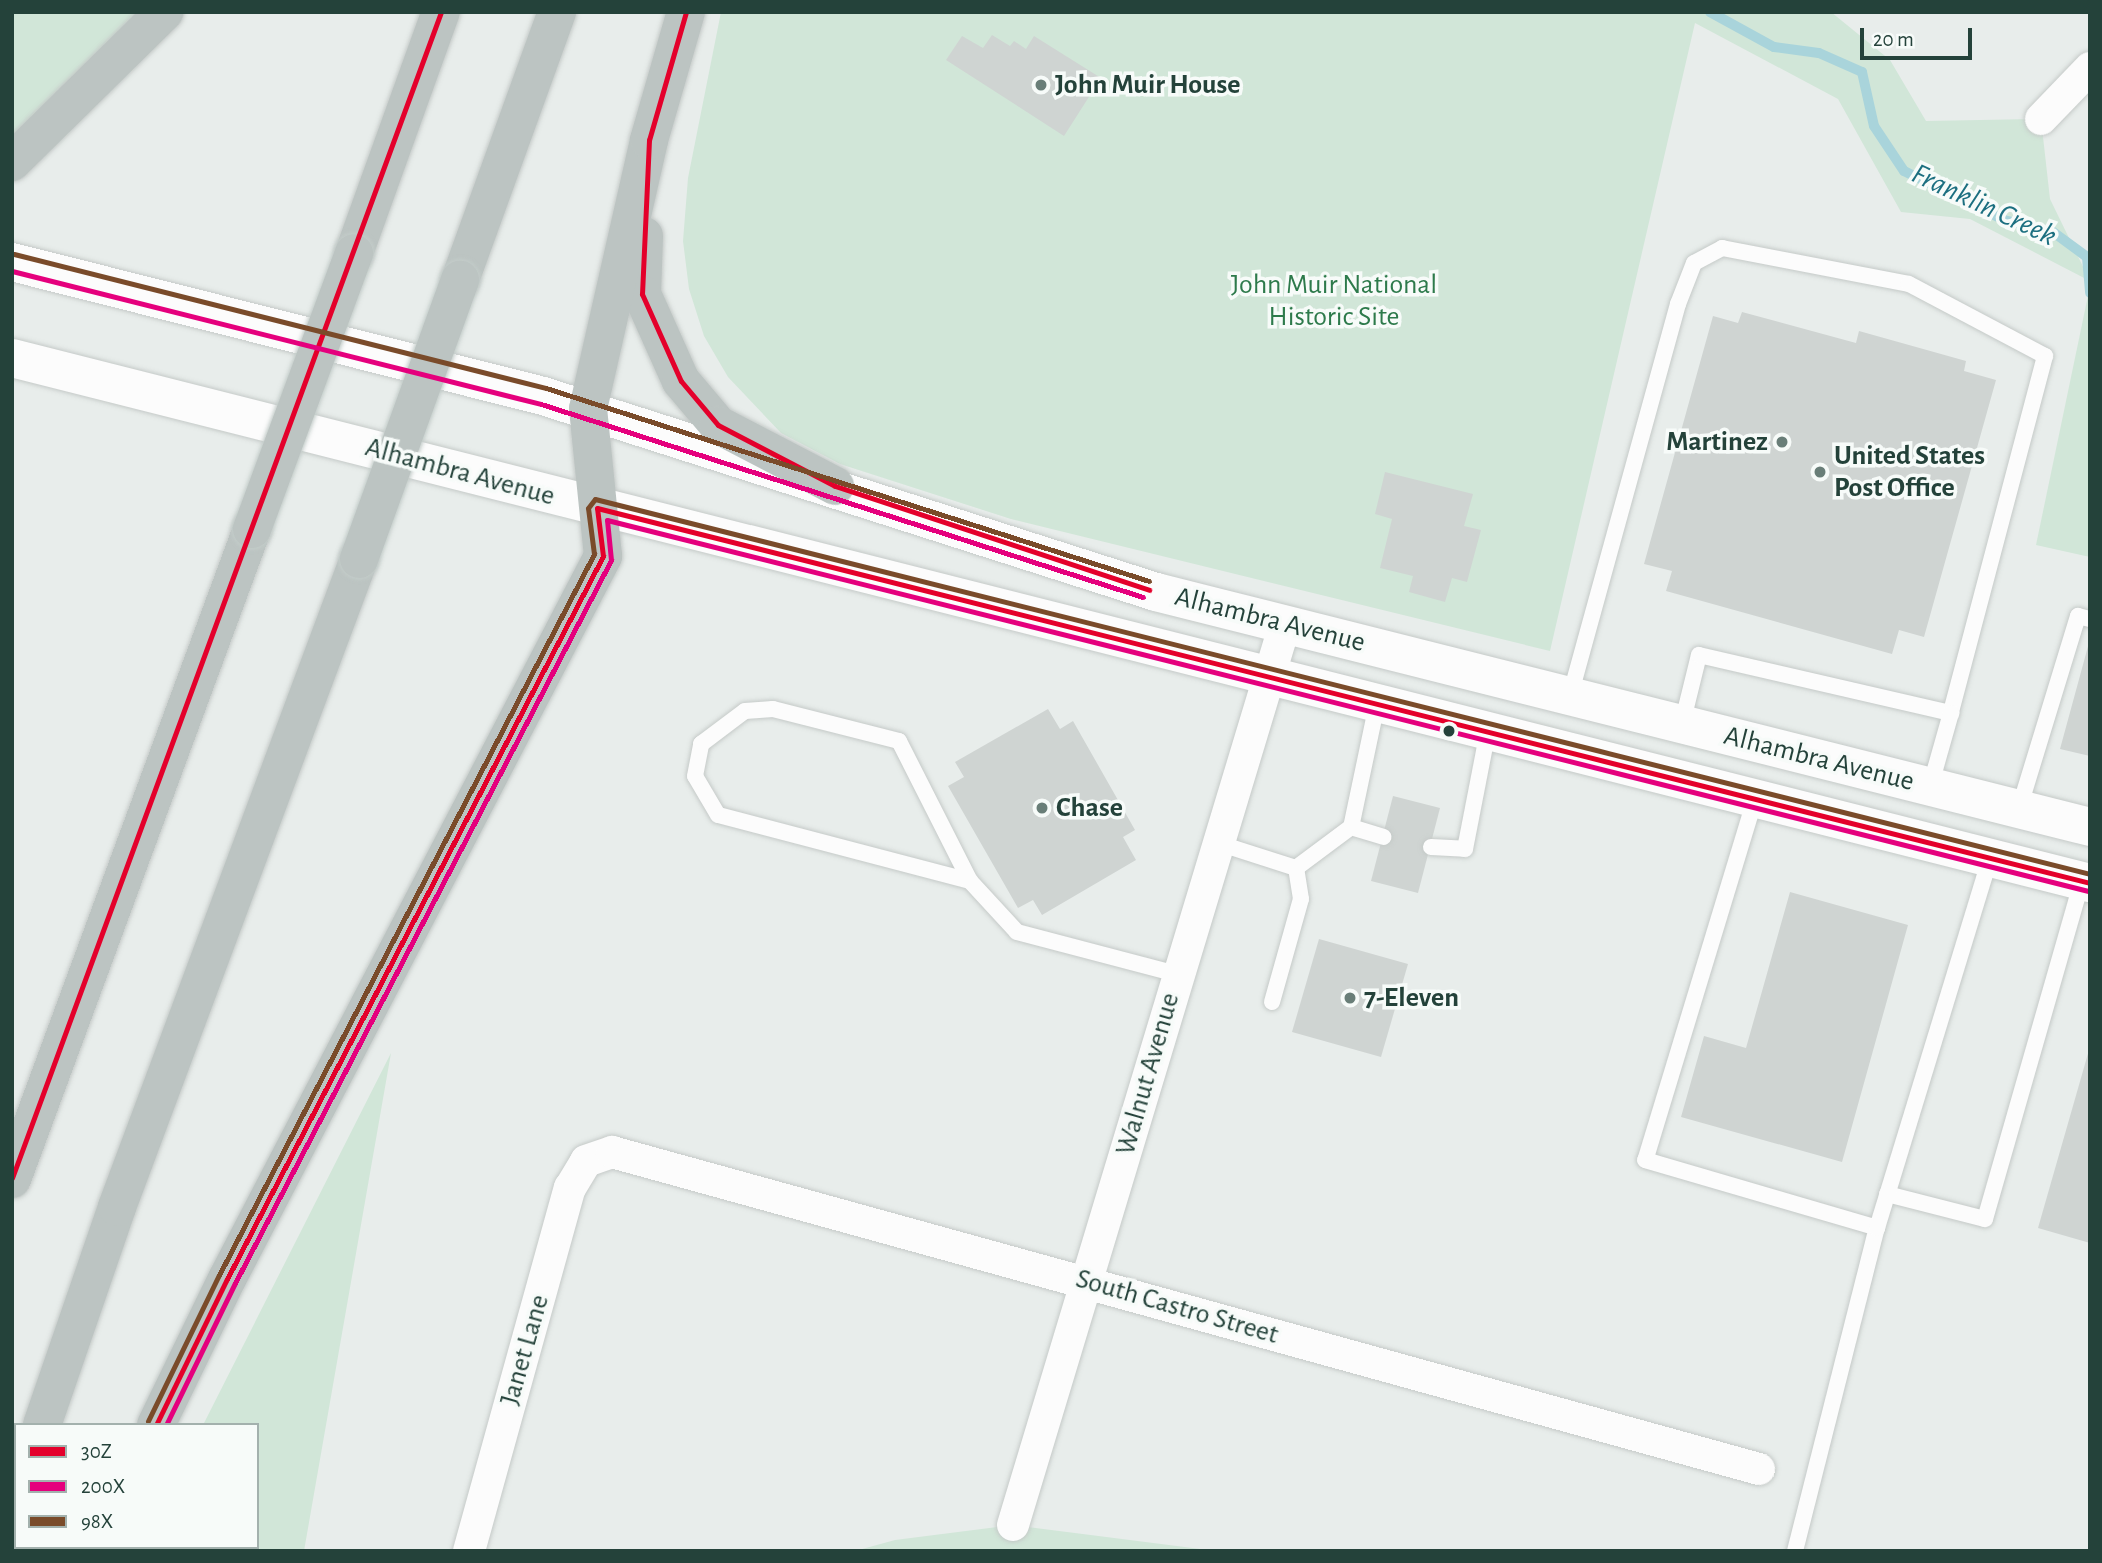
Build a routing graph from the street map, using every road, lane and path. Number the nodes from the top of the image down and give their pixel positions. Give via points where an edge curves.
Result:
1 (164, 12) edge
2 (441, 12) edge
3 (557, 12) edge
4 (686, 12) edge
5 (2090, 68) edge
6 (2041, 119) dead end
7 (649, 140) junction
8 (12, 162) edge
9 (12, 262) edge
10 (12, 358) edge
11 (588, 409) junction
12 (835, 486) junction
13 (597, 508) junction
14 (2090, 619) edge
15 (1285, 624) junction
16 (1270, 677) junction
17 (1570, 696) junction
18 (1377, 704) junction
19 (1951, 713) junction
20 (1682, 724) junction
21 (1488, 732) junction
22 (1930, 787) junction
23 (1755, 799) junction
24 (2018, 809) junction
25 (1351, 827) junction
26 (2090, 827) edge
27 (1383, 837) dead end
28 (1221, 844) junction
29 (1431, 847) dead end
30 (1990, 858) junction
31 (1296, 868) junction
32 (970, 881) junction
33 (2086, 882) edge
34 (1177, 974) junction
35 (1272, 1002) dead end
36 (594, 1156) joint
37 (12, 1180) edge
38 (1887, 1195) junction
39 (1877, 1227) junction
40 (1087, 1282) junction
41 (42, 1423) edge
42 (157, 1423) edge
43 (1759, 1469) dead end
44 (1013, 1525) dead end
45 (469, 1551) edge
46 (1796, 1551) edge

1 - 8 highway
2 - 37 highway, bridge
3 - 41 highway, bridge
4 - 7 highway
5 - 6 street
7 - 11 highway
7 - 12 highway via 642,294 681,382 718,425
9 - 11 main road, Alhambra Avenue
10 - 13 main road, Alhambra Avenue
11 - 12 main road, Alhambra Avenue
11 - 13 highway
12 - 15 main road, Alhambra Avenue via 1121,581
13 - 16 main road, Alhambra Avenue
13 - 42 highway via 603,556 227,1279
14 - 24 lane via 2078,616
15 - 16 street, Walnut Avenue
15 - 17 main road, Alhambra Avenue
16 - 18 main road, Alhambra Avenue
16 - 28 street, Walnut Avenue
17 - 19 lane via 1678,304 1694,262 1721,248 1909,284 2045,356
17 - 20 main road, Alhambra Avenue
18 - 21 main road, Alhambra Avenue
18 - 25 lane
19 - 20 lane via 1699,655
19 - 22 lane
20 - 22 main road, Alhambra Avenue
21 - 23 main road, Alhambra Avenue
21 - 29 lane via 1465,849
22 - 24 main road, Alhambra Avenue
23 - 30 main road, Alhambra Avenue
23 - 39 lane via 1645,1160
24 - 26 main road, Alhambra Avenue
25 - 27 lane
25 - 31 lane
28 - 31 lane
28 - 34 street, Walnut Avenue
30 - 33 main road, Alhambra Avenue
30 - 38 lane
31 - 35 lane via 1301,899
32 - 32 lane via 899,741 774,709 745,711 701,744 695,776 718,815
32 - 34 lane via 1017,932
33 - 38 lane via 1985,1219
34 - 40 street, Walnut Avenue
36 - 40 street, South Castro Street via 631,1155
36 - 45 street, Janet Lane via 570,1188
38 - 39 lane
39 - 46 lane
40 - 43 street, South Castro Street
40 - 44 street, Walnut Avenue

